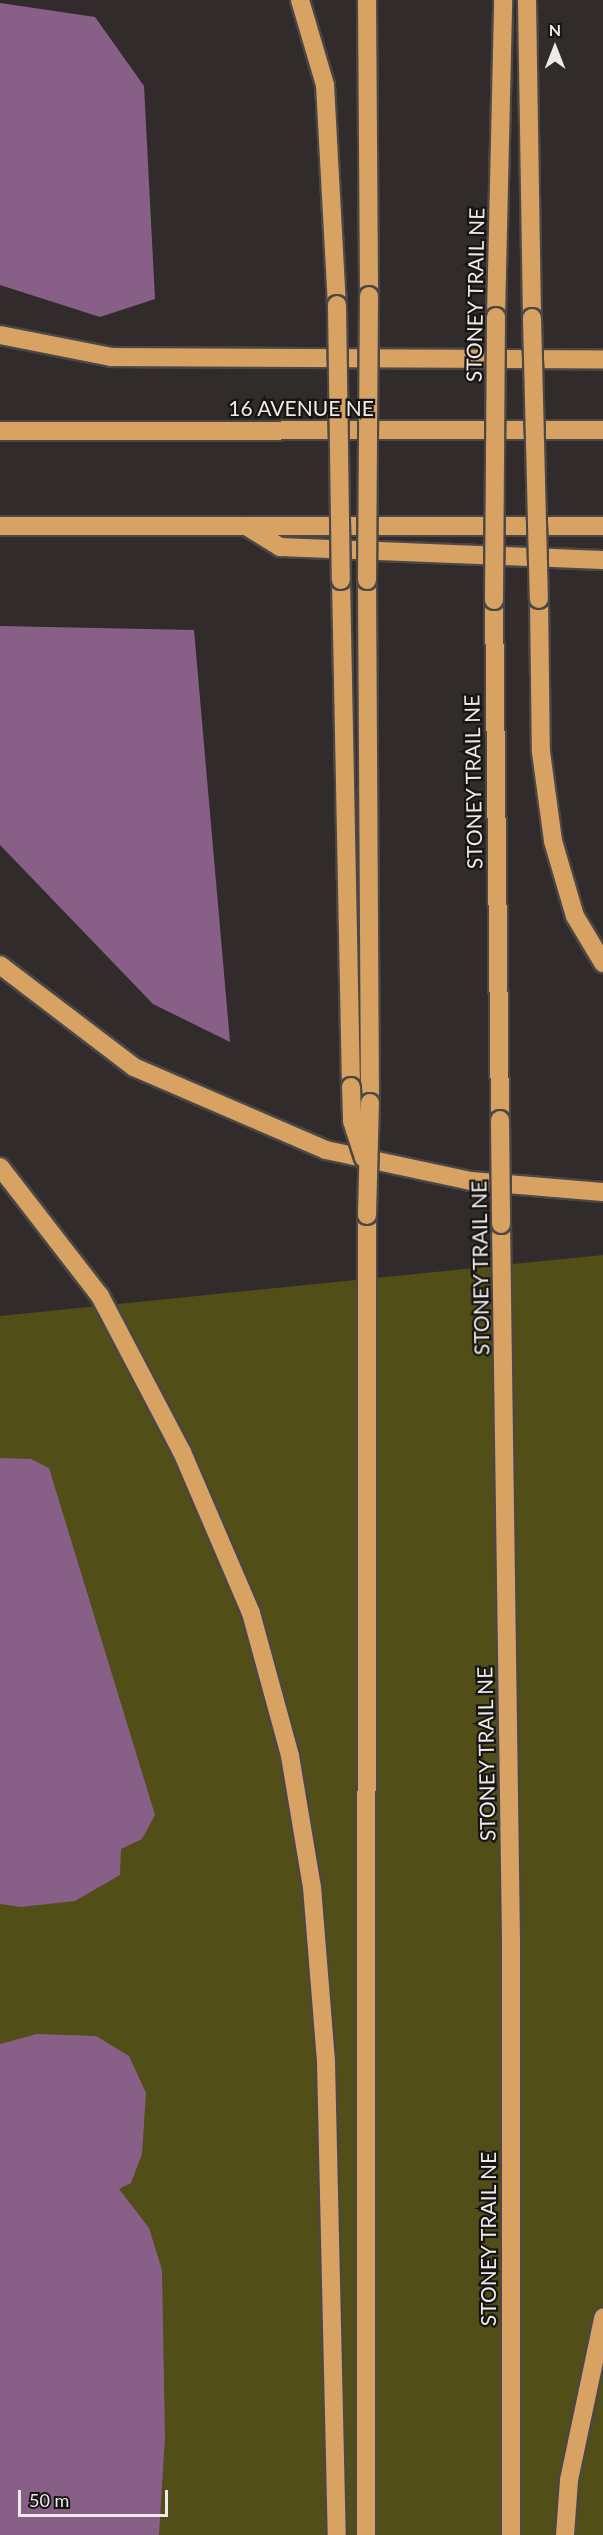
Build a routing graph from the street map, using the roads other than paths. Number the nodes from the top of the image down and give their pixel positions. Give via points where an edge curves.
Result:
1 (300, 0) edge
2 (367, 0) edge
3 (503, 0) edge
4 (527, 0) edge
5 (0, 335) edge
6 (603, 360) edge
7 (603, 430) edge
8 (0, 431) edge
9 (0, 526) edge
10 (248, 526) junction
11 (603, 526) edge
12 (603, 560) edge
13 (603, 963) edge
14 (0, 965) edge
15 (0, 1167) edge
16 (368, 1169) junction
17 (603, 1192) edge
18 (603, 2318) edge
19 (337, 2535) edge
20 (366, 2535) edge
21 (511, 2535) edge
22 (565, 2535) edge

1 - 16 highway, bridge via 325,85 337,305 352,1121
2 - 16 highway, bridge
3 - 21 highway, STONEY TRAIL NE, bridge via 494,600
4 - 13 highway, bridge via 541,752 551,831 575,916
5 - 6 highway via 51,348 132,358
7 - 8 highway, 16 AVENUE NE
9 - 10 highway
10 - 11 highway
10 - 12 highway via 280,547
14 - 17 highway via 134,1067 316,1146 471,1181
15 - 19 highway via 100,1296 182,1452 251,1613 290,1756 312,1887 326,2062
16 - 20 highway, bridge
18 - 22 highway via 569,2480

